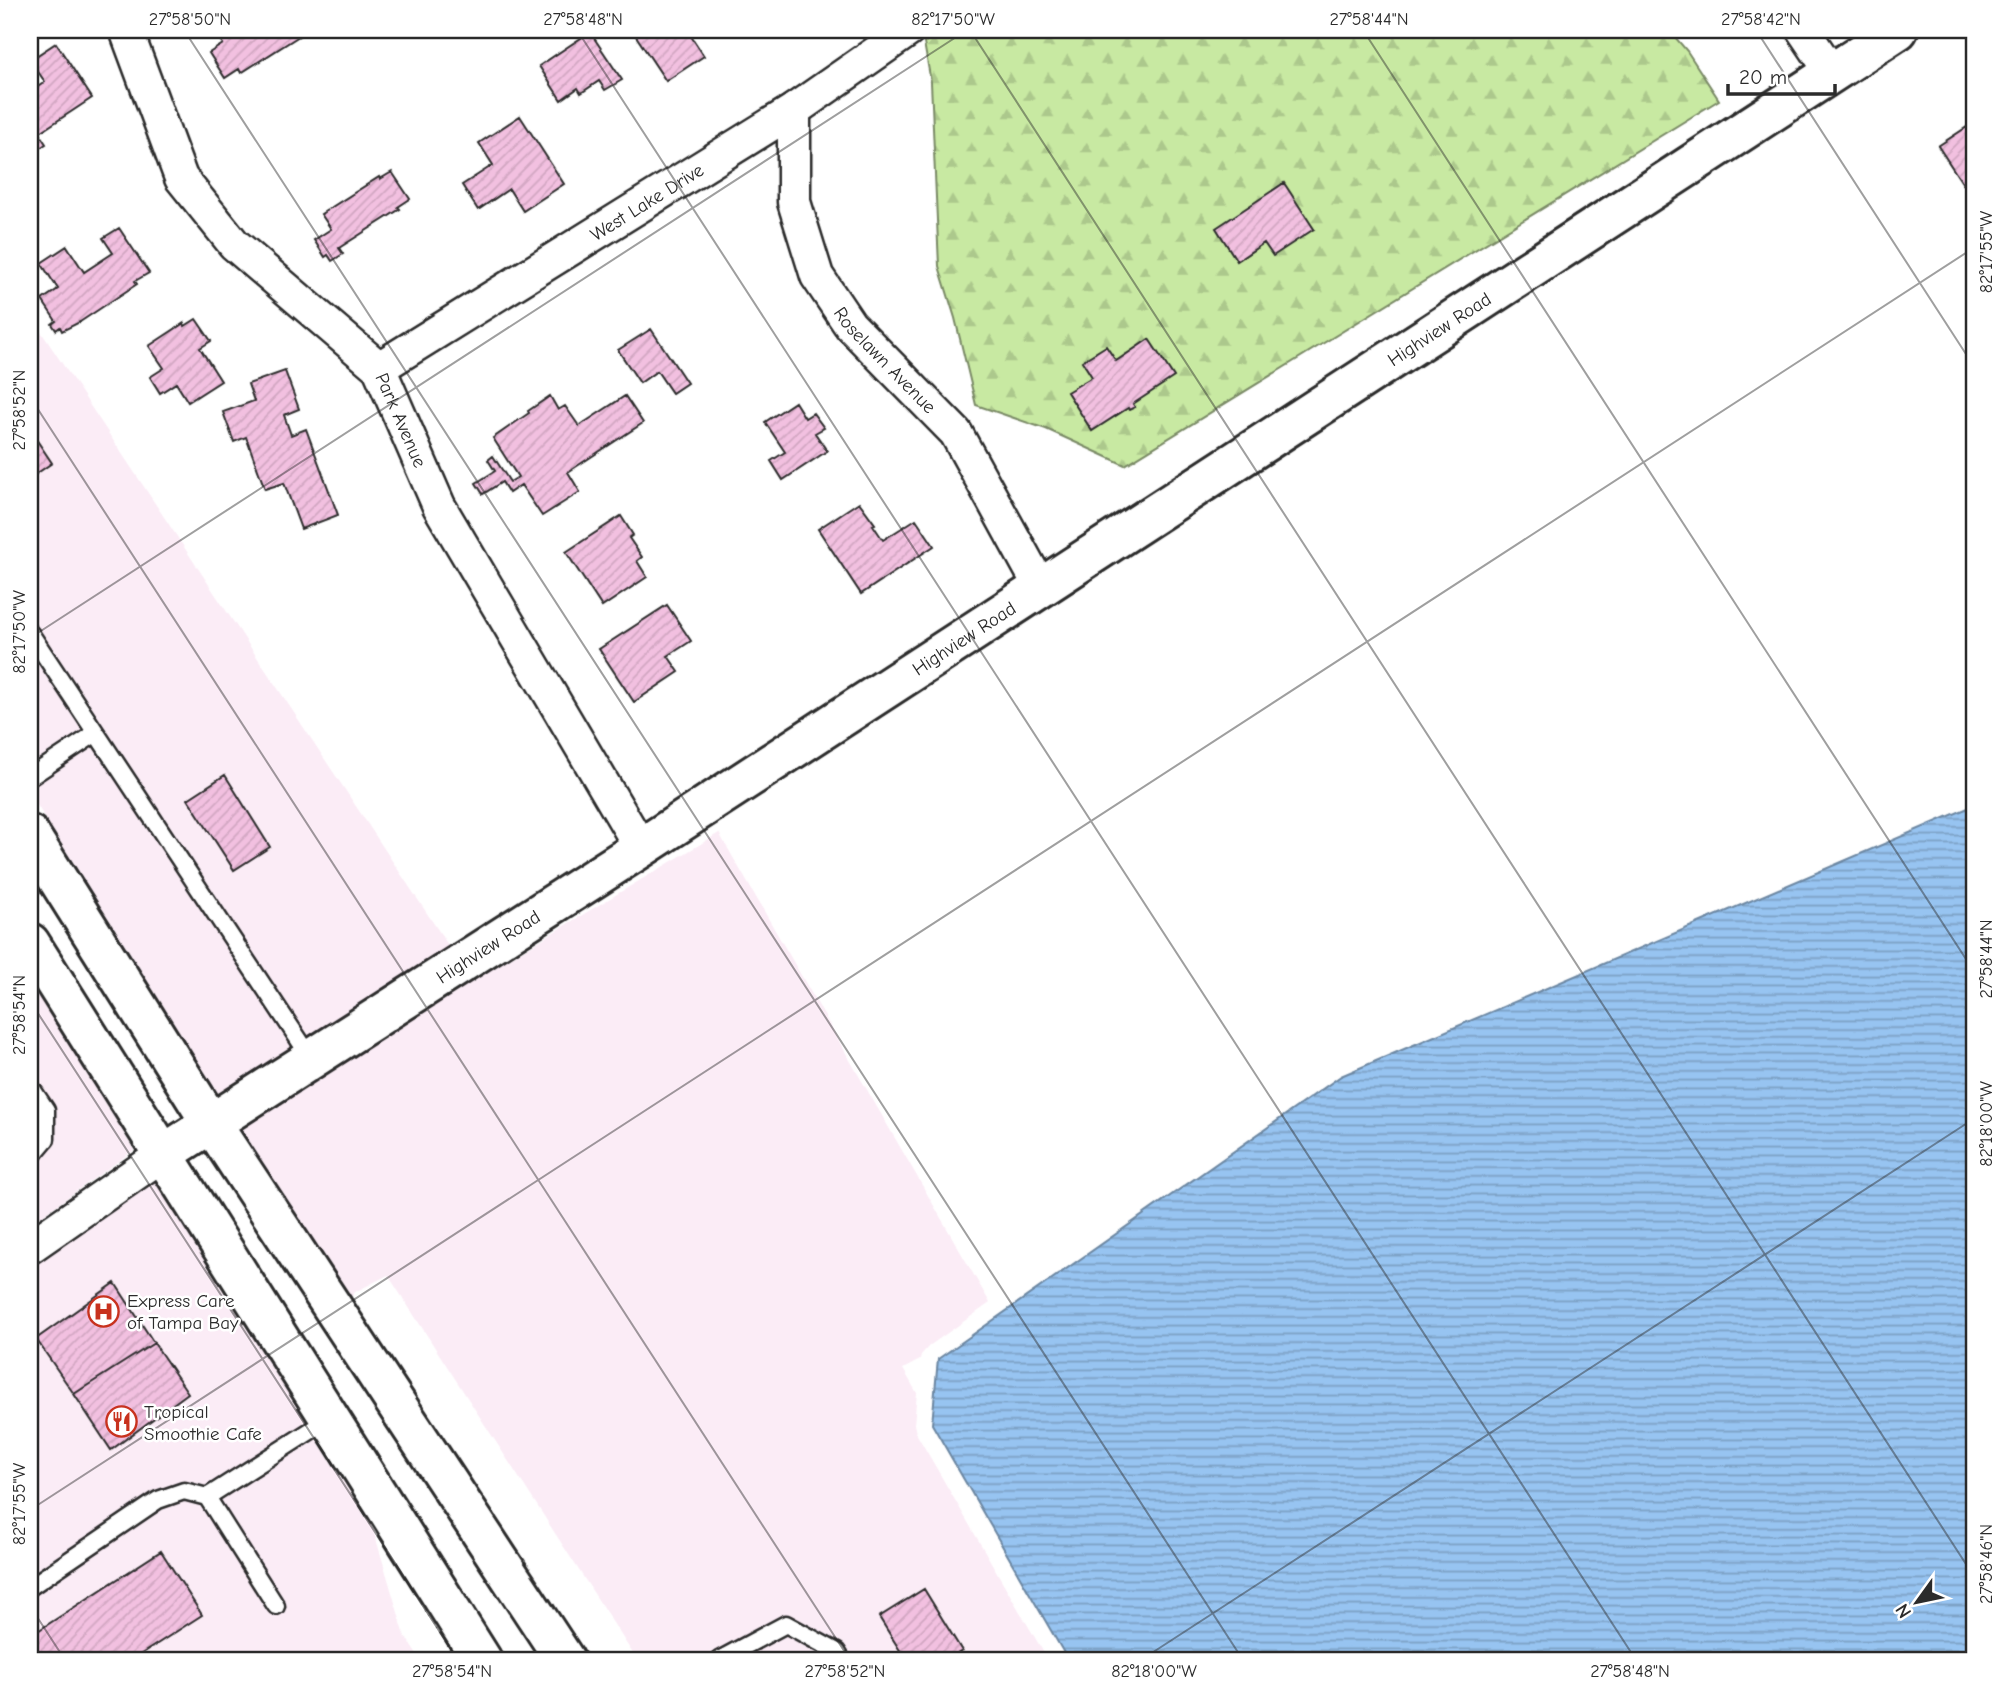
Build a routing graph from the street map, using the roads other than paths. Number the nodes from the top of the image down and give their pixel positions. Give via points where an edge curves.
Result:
1 (126, 30) edge
2 (909, 30) edge
3 (1803, 30) edge
4 (1898, 30) edge
5 (1832, 73) junction
6 (794, 110) junction
7 (379, 368) junction
8 (1041, 587) junction
9 (30, 633) edge
10 (96, 733) junction
11 (30, 777) edge
12 (30, 835) edge
13 (641, 848) junction
14 (30, 943) edge
15 (311, 1058) junction
16 (30, 1086) edge
17 (211, 1122) junction
18 (162, 1155) junction
19 (30, 1158) edge
20 (30, 1247) edge
21 (329, 1419) junction
22 (207, 1497) junction
23 (30, 1587) edge
24 (276, 1606) dead end
25 (724, 1659) edge
26 (482, 1660) edge
27 (565, 1660) edge
28 (842, 1660) edge

1 - 7 street, Park Avenue via 181,178 234,244
2 - 6 street, West Lake Drive
3 - 5 street
4 - 5 street, Highview Road
5 - 8 street, Highview Road
6 - 7 street, West Lake Drive
6 - 8 street, Roselawn Avenue via 794,202 817,276 850,325 956,433
7 - 13 street, Park Avenue via 439,506
8 - 13 street, Highview Road
9 - 10 lane
10 - 11 lane
10 - 15 lane
12 - 17 street
13 - 15 street, Highview Road
14 - 18 street
15 - 17 street, Highview Road
16 - 19 lane via 46,1110 46,1139
17 - 18 street, Highview Road
17 - 27 street
18 - 20 street, Highview Road
18 - 21 street
21 - 22 lane
21 - 26 street
22 - 23 lane via 184,1491 158,1500
22 - 24 lane
25 - 28 lane via 786,1624 837,1652

